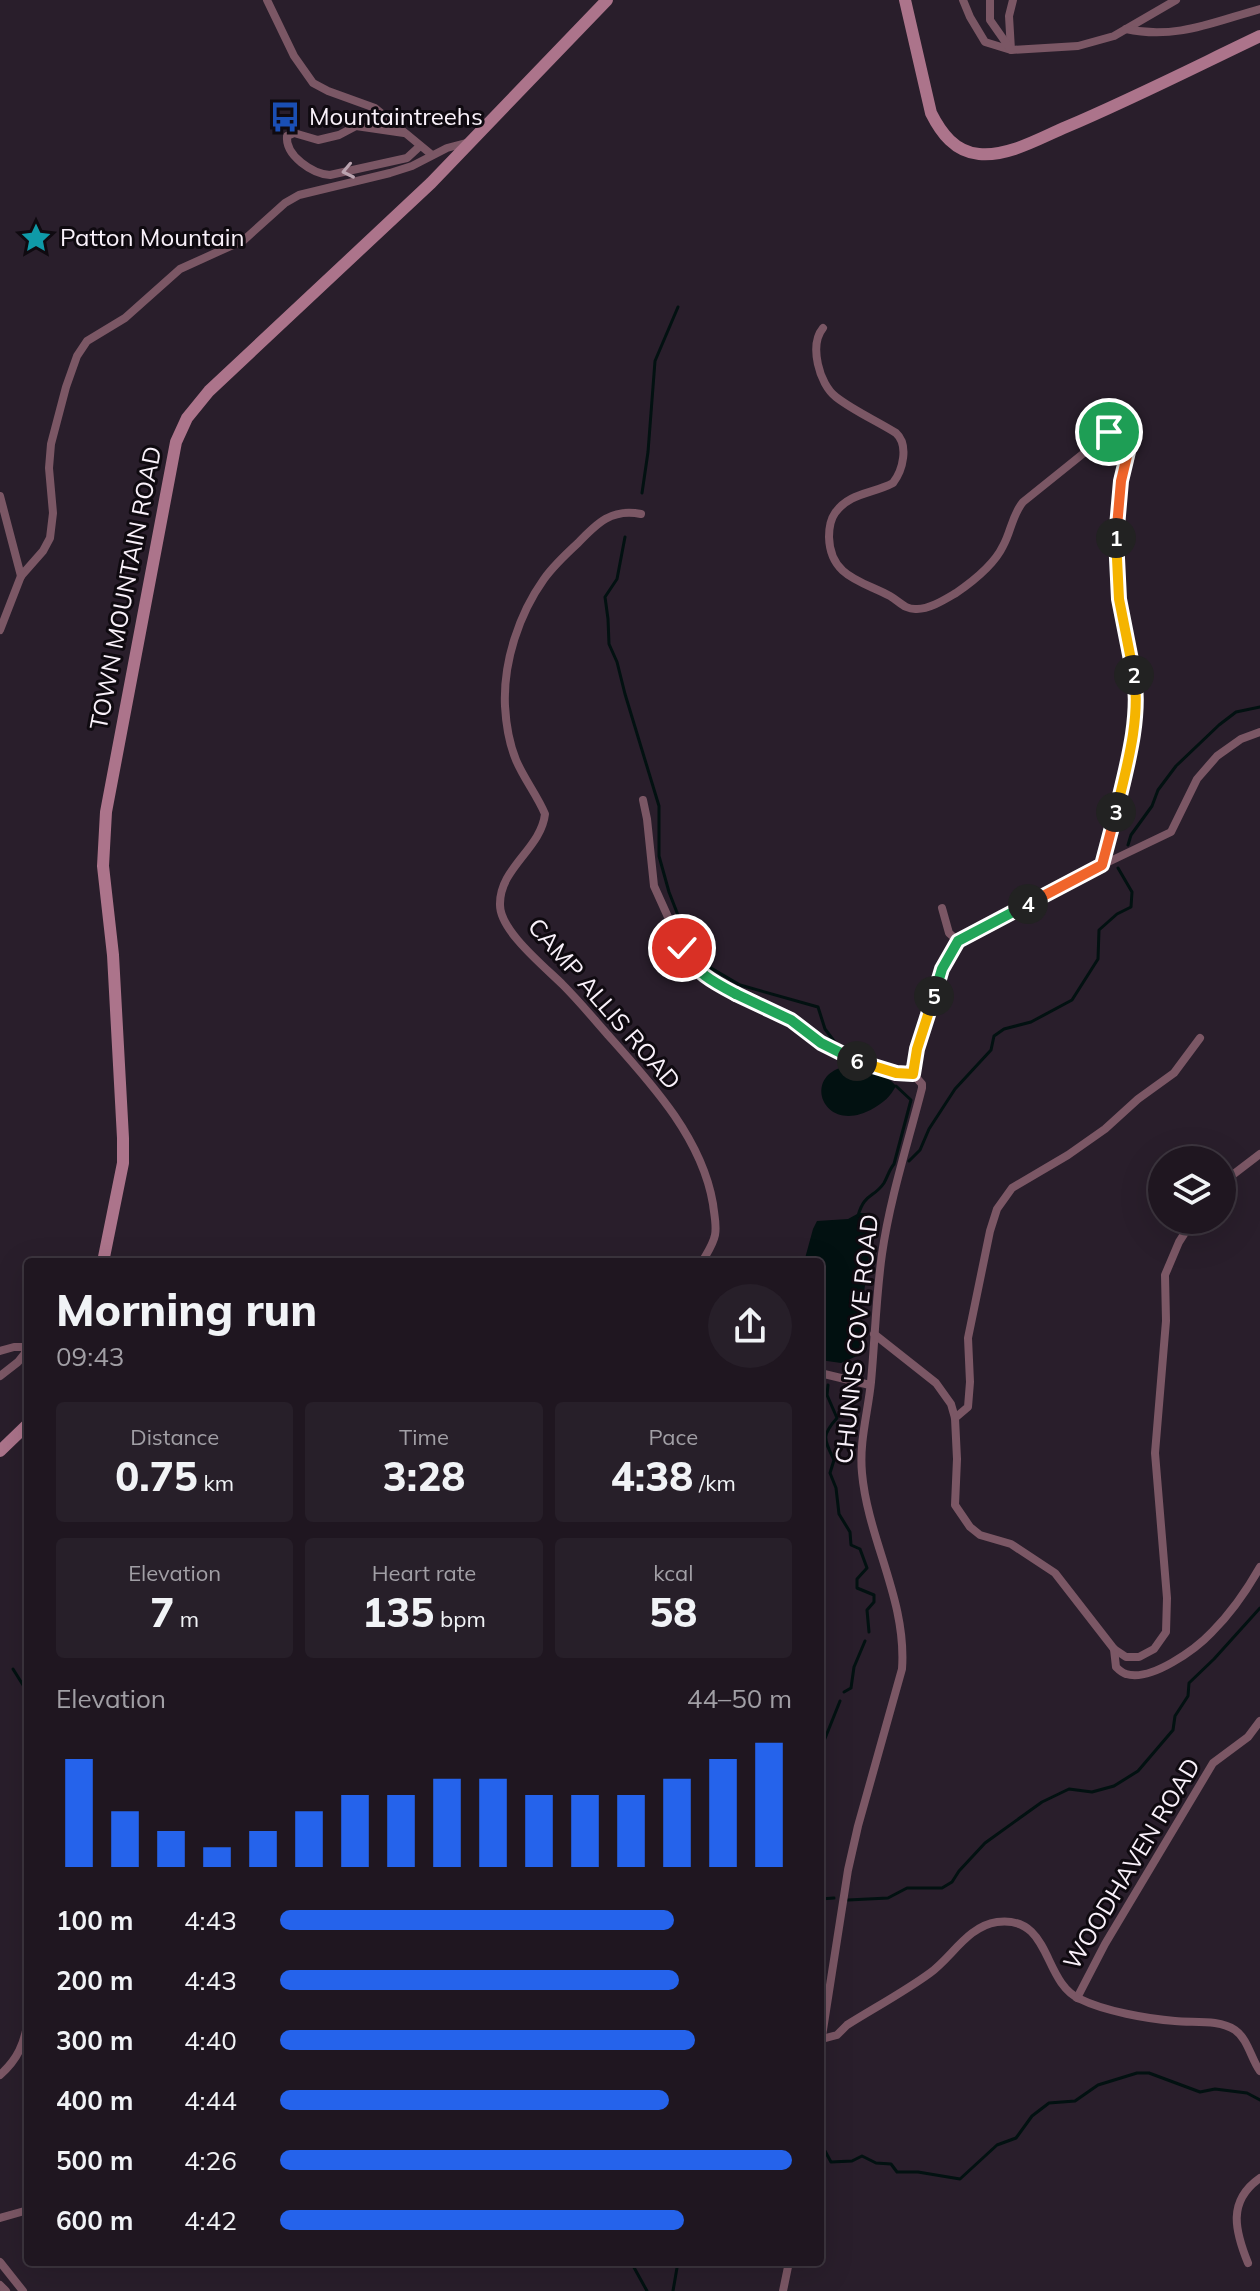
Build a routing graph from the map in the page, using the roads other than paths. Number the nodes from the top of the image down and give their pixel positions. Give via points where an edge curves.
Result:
1 (267, 0) edge
2 (607, 0) edge
3 (905, 0) edge
4 (963, 0) edge
5 (990, 0) edge
6 (1013, 0) edge
7 (1176, 0) edge
8 (1260, 9) edge
9 (1126, 29) junction
10 (1260, 36) edge
11 (1011, 50) junction
12 (404, 133) junction
13 (469, 143) junction
14 (420, 146) junction
15 (432, 155) junction
16 (823, 328) dead end
17 (0, 496) edge
18 (641, 514) dead end
19 (21, 576) junction
20 (0, 630) edge
21 (1260, 732) edge
22 (643, 800) dead end
23 (1102, 865) junction
24 (942, 908) dead end
25 (958, 941) junction
26 (1200, 1038) dead end
27 (913, 1074) junction
28 (1260, 1154) edge
29 (1236, 1172) edge
30 (1184, 1234) edge
31 (104, 1258) edge
32 (704, 1258) edge
33 (874, 1334) junction
34 (24, 1349) edge
35 (0, 1351) edge
36 (24, 1354) edge
37 (824, 1374) edge
38 (0, 1376) edge
39 (870, 1385) junction
40 (955, 1418) junction
41 (24, 1428) edge
42 (0, 1451) edge
43 (1260, 1567) edge
44 (1114, 1649) junction
45 (1260, 1721) edge
46 (1077, 1998) junction
47 (824, 2026) edge
48 (24, 2038) edge
49 (824, 2038) edge
50 (1260, 2071) edge
51 (0, 2075) edge
52 (1260, 2178) edge
53 (24, 2211) edge
54 (0, 2218) edge
55 (0, 2262) edge
56 (1248, 2263) dead end
57 (788, 2266) edge
58 (0, 2285) edge
59 (6, 2291) edge
60 (23, 2291) edge
61 (783, 2291) edge

1 - 12 street via 313,83 375,108
2 - 13 main road, TOWN MOUNTAIN ROAD
3 - 10 main road via 935,120 955,146 981,155 1052,133
4 - 11 street via 985,42
5 - 11 street via 990,20
6 - 11 street
7 - 9 street
8 - 9 street via 1177,33
9 - 11 street via 1078,46
12 - 14 street
14 -> 12 street via 407,158 330,175 310,168 286,144 294,133 318,140 356,126
13 - 15 street
13 - 31 main road, TOWN MOUNTAIN ROAD via 209,391 176,442 103,838 123,1138
14 - 15 street
15 - 19 street via 390,173 299,195 244,240 180,269 133,312 87,341 66,387 51,444 50,538
16 - 23 street via 816,351 831,392 896,433 904,446 901,471 893,483 852,498 834,513 829,533 832,554 857,582 912,609 933,605 974,579 1004,546 1023,502 1115,428 1132,426 1121,481 1116,554 1137,706
17 - 19 street
18 - 32 street, CAMP ALLIS ROAD via 611,516 556,564 511,648 505,704 509,736 515,759 545,814 542,830 504,883 500,905 516,938 638,1068 689,1139 711,1192 716,1231
19 - 20 street
21 - 23 street via 1217,756 1197,779 1171,832
22 - 27 street via 654,886 695,968 791,1020 832,1049 878,1068
23 - 25 street
24 - 25 street via 949,933
25 - 27 street, CHUNNS COVE ROAD via 942,969
26 - 40 street via 1174,1073 1105,1129 1012,1188 997,1209 968,1338 968,1407
27 - 33 street, CHUNNS COVE ROAD via 922,1088 888,1218
28 - 29 street
30 - 44 street via 1165,1275 1155,1453 1166,1632 1154,1649 1139,1657
33 - 39 street, CHUNNS COVE ROAD
33 - 40 street via 936,1383
34 - 35 street
36 - 38 street
37 - 39 street
39 - 47 street, CHUNNS COVE ROAD via 861,1472 896,1600 903,1661 848,1870
40 - 44 street via 955,1505 970,1527 1011,1544 1055,1573
41 - 42 main road
43 - 44 street via 1212,1633 1152,1673 1128,1675 1116,1667
45 - 46 street, WOODHAVEN ROAD via 1213,1763
46 - 49 street via 1061,1983 1035,1934 1017,1923 999,1922 979,1929 930,1973
46 - 50 street via 1171,2021 1223,2025 1244,2041
48 - 51 street via 20,2054
52 - 56 street via 1245,2193 1236,2215
53 - 54 street
55 - 60 street
57 - 61 street
58 - 59 street

